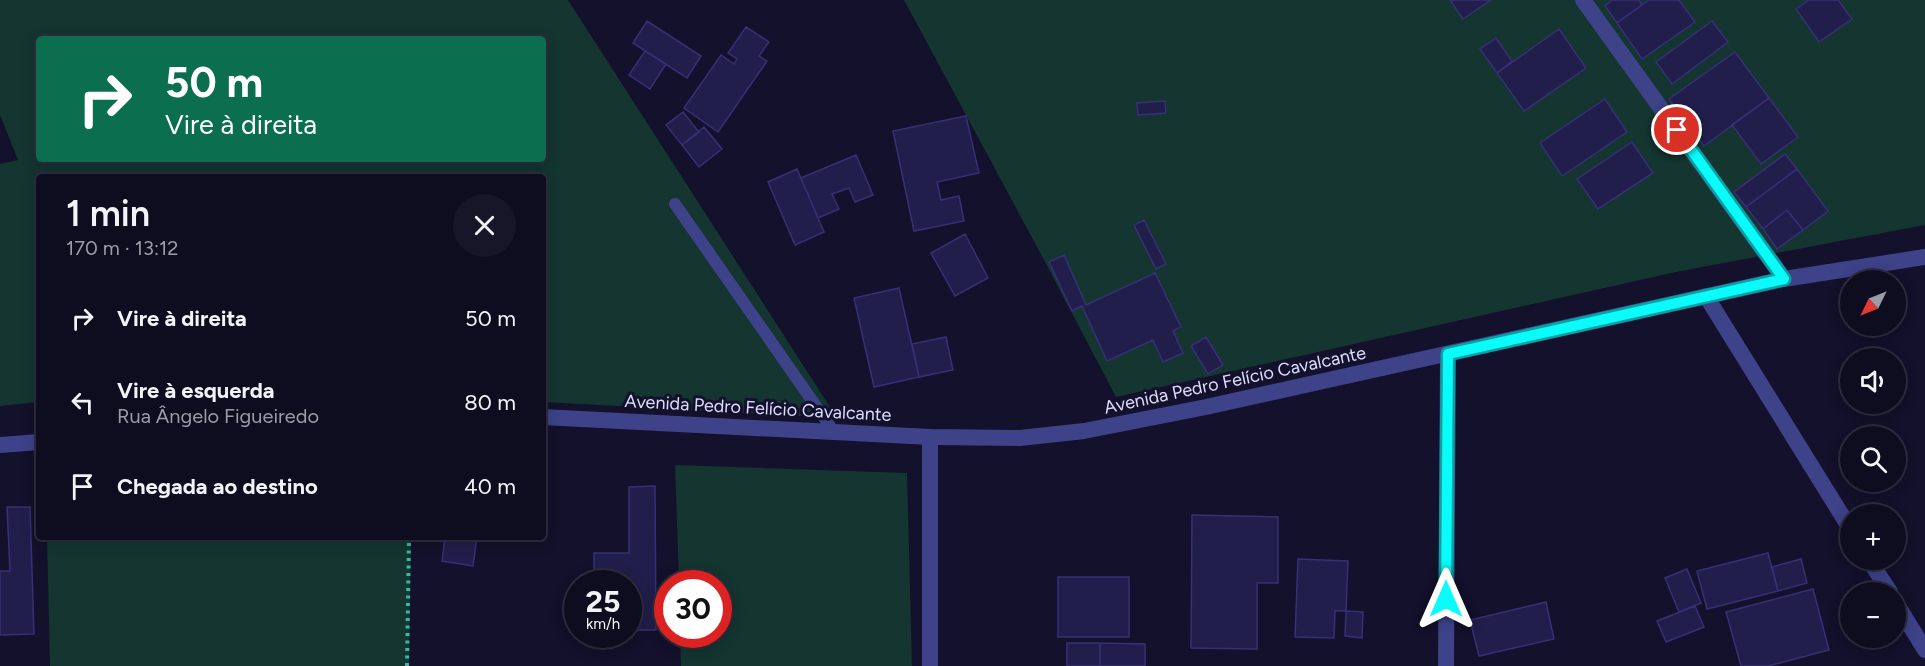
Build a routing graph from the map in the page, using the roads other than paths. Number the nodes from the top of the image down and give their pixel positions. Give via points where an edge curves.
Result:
1 (1583, 0) edge
2 (675, 204) dead end
3 (1925, 257) edge
4 (1784, 279) junction
5 (1706, 296) junction
6 (1448, 354) junction
7 (546, 417) edge
8 (834, 432) junction
9 (930, 437) junction
10 (36, 442) edge
11 (0, 444) edge
12 (1840, 512) edge
13 (1906, 619) edge
14 (1925, 650) edge
15 (930, 666) edge
16 (1446, 666) edge

1 - 4 street
2 - 8 lane
3 - 4 street, Avenida Pedro Felício Cavalcante
4 - 5 street, Avenida Pedro Felício Cavalcante
5 - 6 street, Avenida Pedro Felício Cavalcante
5 - 12 street
6 - 9 street, Avenida Pedro Felício Cavalcante via 1084,432 1020,438
6 - 16 street
7 - 8 street, Avenida Pedro Felício Cavalcante
8 - 9 street, Avenida Pedro Felício Cavalcante
9 - 15 street
10 - 11 street
13 - 14 street

